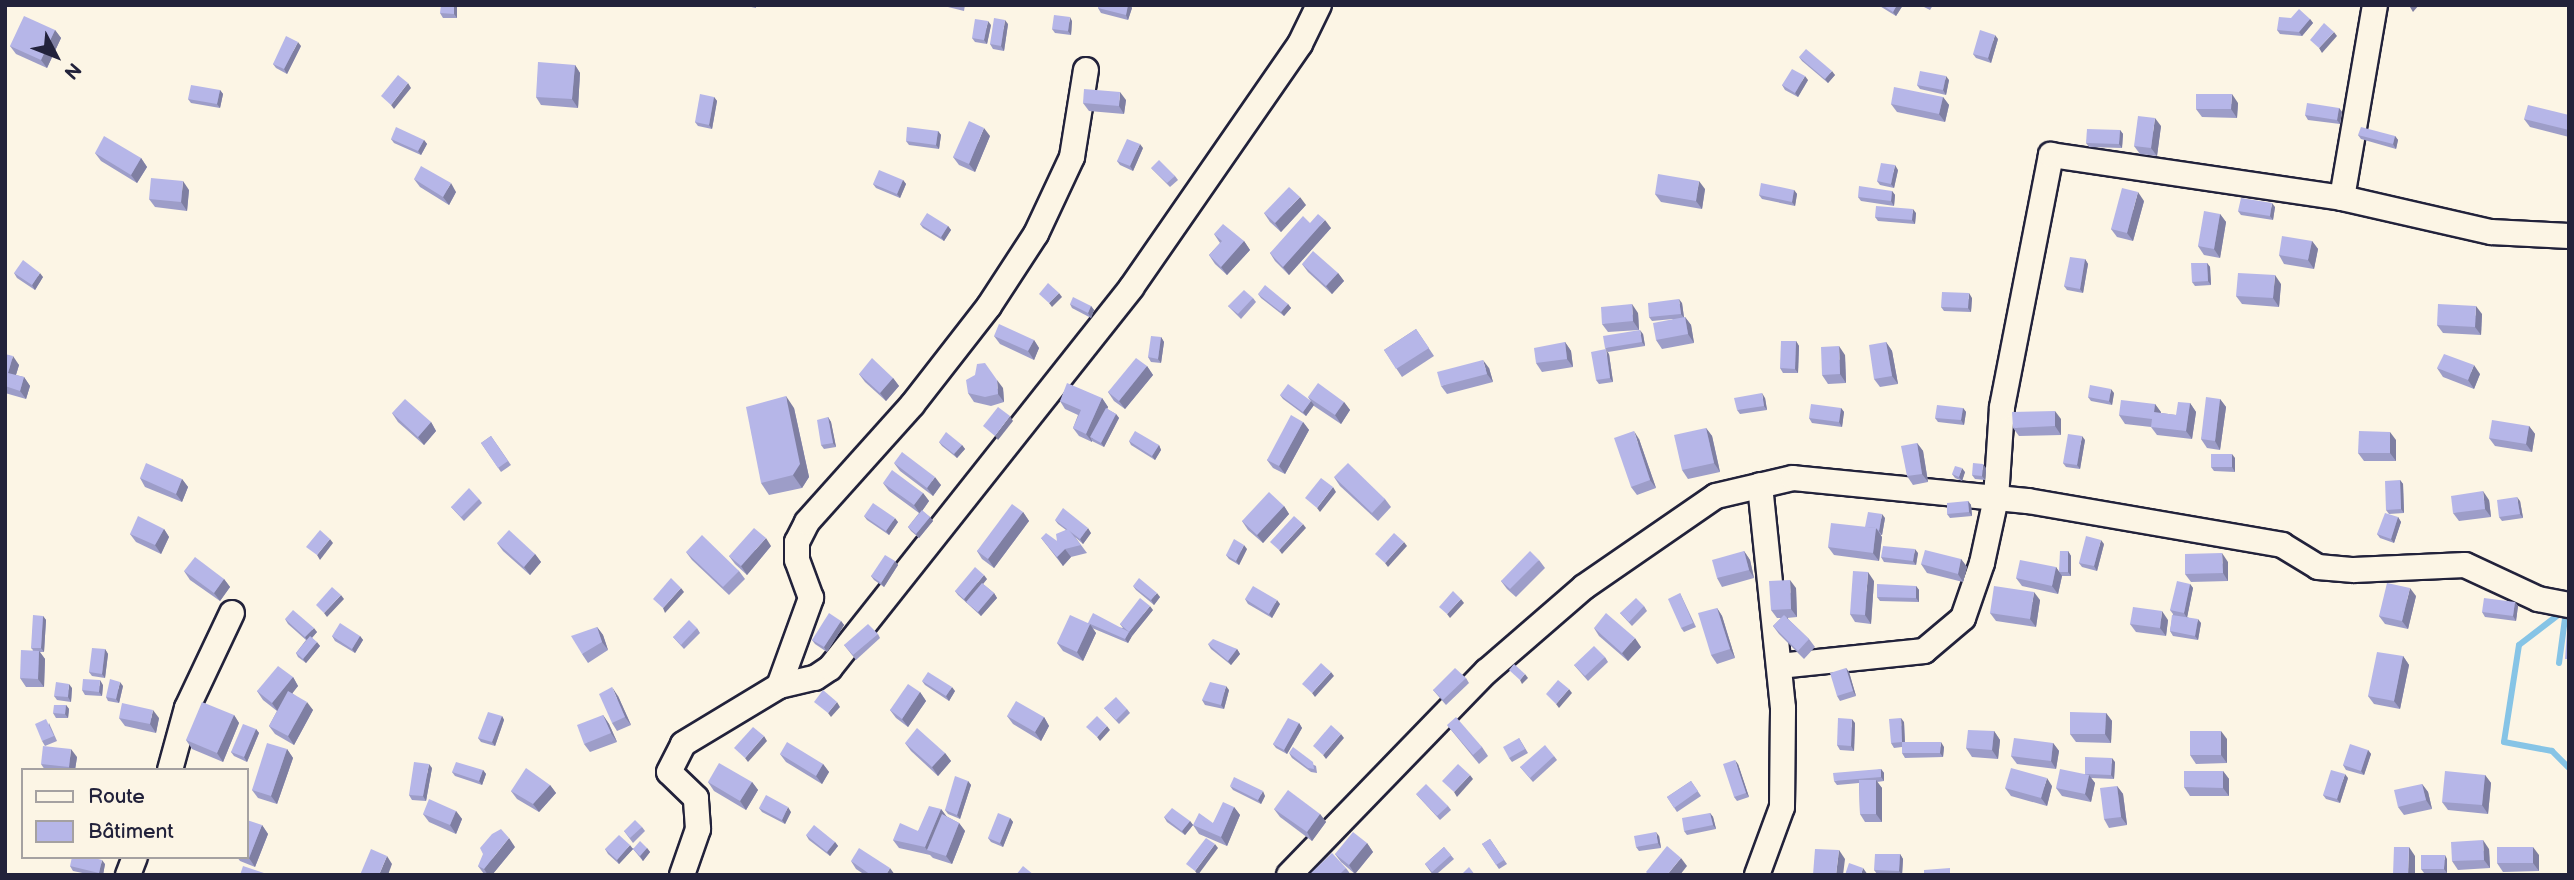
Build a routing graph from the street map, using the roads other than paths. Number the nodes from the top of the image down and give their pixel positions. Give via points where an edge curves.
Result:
1 (1319, 5) edge
2 (2375, 5) edge
3 (1086, 70) dead end
4 (2342, 198) junction
5 (2569, 236) edge
6 (1760, 485) junction
7 (1996, 498) junction
8 (2569, 605) edge
9 (232, 612) dead end
10 (1779, 666) junction
11 (779, 686) junction
12 (171, 768) edge
13 (682, 875) edge
14 (1289, 875) edge
15 (1757, 875) edge

1 - 11 street via 1300,44 1114,310 830,668 815,678
2 - 4 street
3 - 11 street via 1072,157 1036,234 989,306 912,405 807,522 797,542 797,560 811,598
4 - 5 street via 2491,232
4 - 7 street via 2051,155 2002,407
6 - 7 street via 1793,478
6 - 10 street
6 - 14 street via 1716,496 1584,587 1487,671
7 - 8 street via 2283,545 2318,567 2465,565 2538,599
7 - 10 street via 1982,563 1963,618 1937,644 1895,655
9 - 12 street via 187,708
10 - 15 street via 1782,807
11 - 13 street via 683,744 669,772 696,798 698,829

